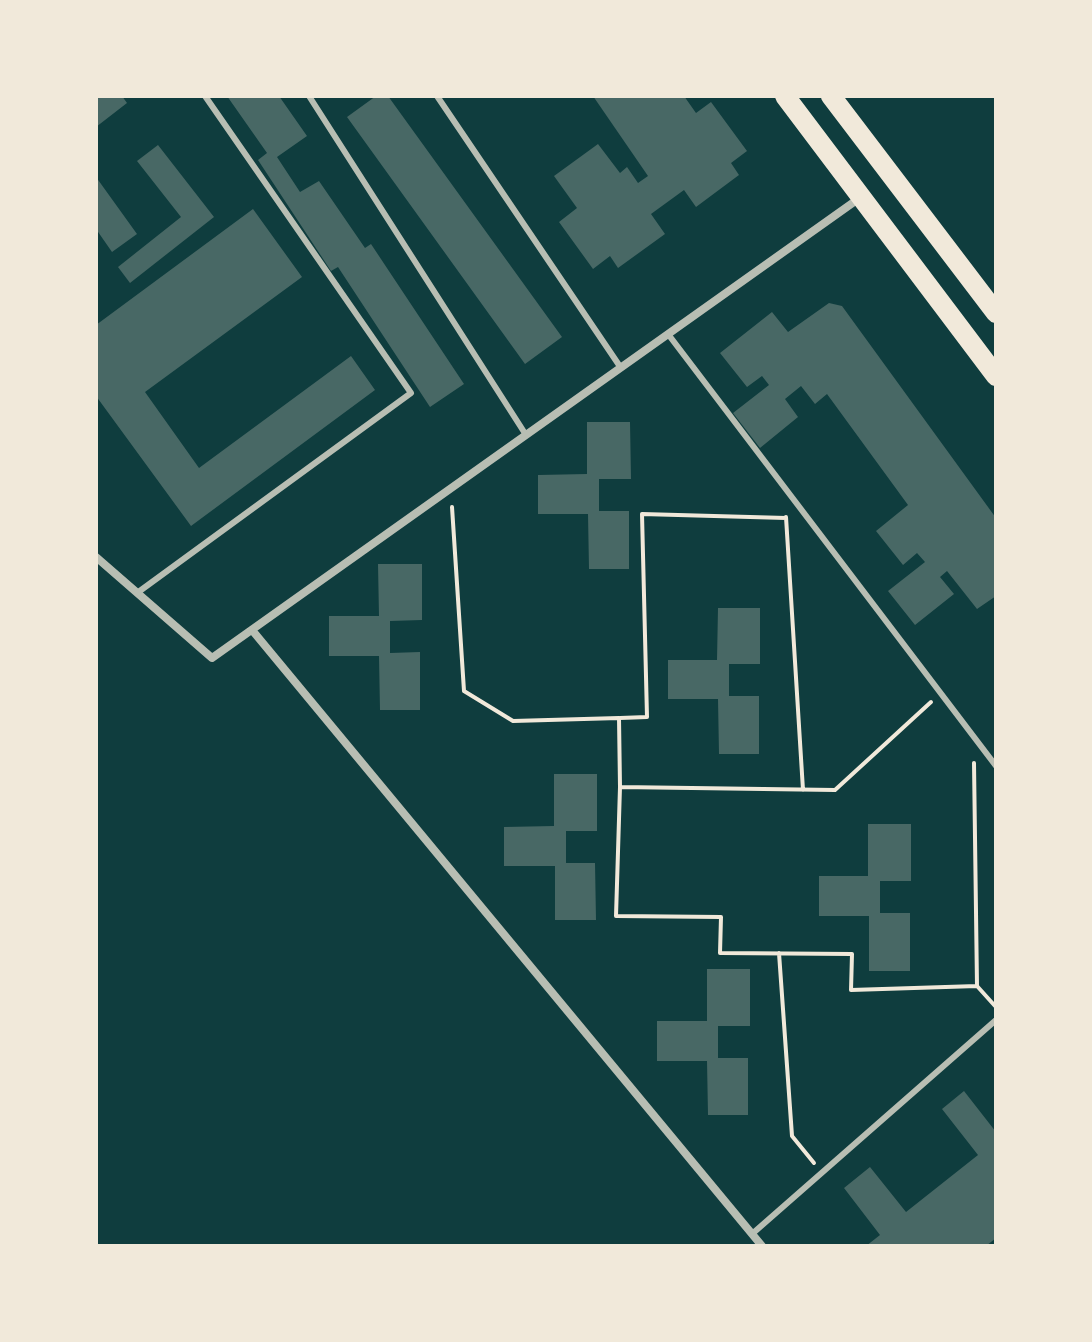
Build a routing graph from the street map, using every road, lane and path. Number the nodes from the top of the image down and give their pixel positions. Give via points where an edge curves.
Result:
1 (205, 96) edge
2 (309, 96) edge
3 (437, 96) edge
4 (785, 96) edge
5 (831, 96) edge
6 (861, 197) junction
7 (996, 313) edge
8 (668, 334) junction
9 (621, 368) junction
10 (996, 376) edge
11 (526, 435) junction
12 (782, 481) junction
13 (451, 489) junction
14 (786, 518) junction
15 (96, 557) edge
16 (137, 593) junction
17 (252, 630) junction
18 (941, 692) junction
19 (619, 718) junction
20 (974, 736) junction
21 (996, 766) edge
22 (620, 787) junction
23 (803, 790) junction
24 (779, 953) junction
25 (977, 986) junction
26 (996, 1007) edge
27 (996, 1020) edge
28 (822, 1172) junction
29 (752, 1234) junction
30 (762, 1246) edge

1 - 16 lane via 411,393
2 - 11 lane
3 - 9 lane
4 - 6 main road
5 - 7 main road
6 - 8 street
6 - 10 main road
8 - 9 street
8 - 12 lane
9 - 11 street
11 - 13 street
12 - 14 path
12 - 18 lane
13 - 17 street
13 - 19 path via 464,691 513,721
14 - 19 path via 642,514 647,717
14 - 23 path
15 - 16 street
16 - 17 street via 212,658
17 - 29 street
18 - 20 lane
18 - 23 path via 835,790
19 - 22 path
20 - 21 lane
20 - 25 path
22 - 23 path
22 - 24 path via 616,916 721,917 720,953
24 - 25 path via 852,954 851,990
24 - 28 path via 792,1136
25 - 26 path
27 - 28 lane
28 - 29 lane
29 - 30 street

